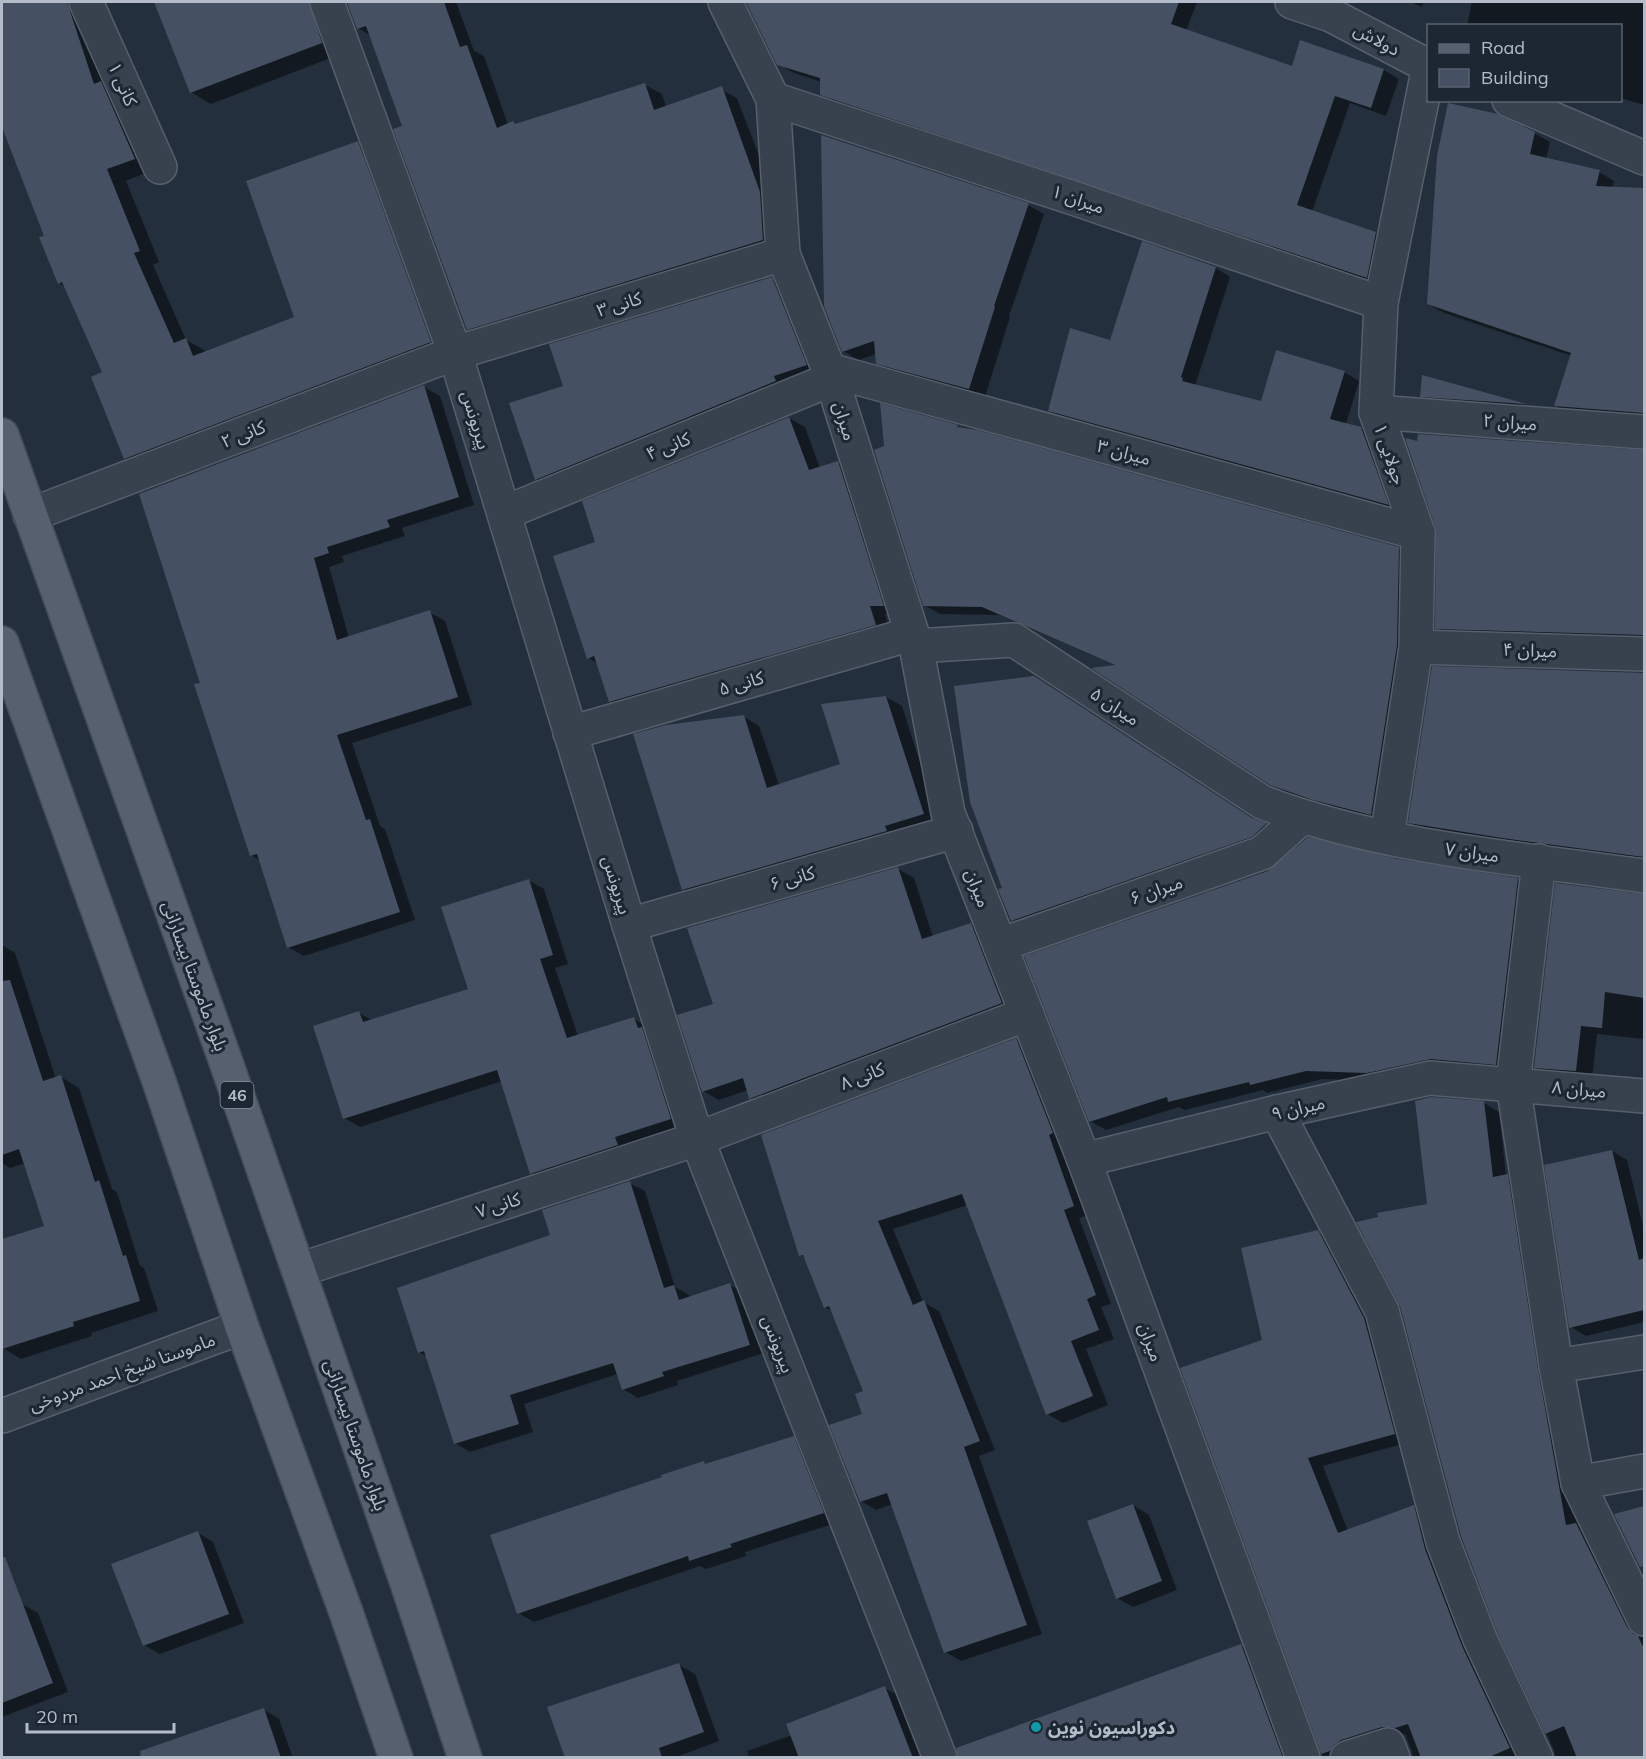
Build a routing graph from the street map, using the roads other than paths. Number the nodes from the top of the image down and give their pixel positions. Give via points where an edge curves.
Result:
1 (86, 2) edge
2 (327, 2) edge
3 (725, 2) edge
4 (1292, 2) edge
5 (1334, 8) edge
6 (1427, 67) edge
7 (1427, 73) edge
8 (773, 99) junction
9 (1514, 102) edge
10 (1644, 158) edge
11 (160, 167) dead end
12 (783, 254) junction
13 (1381, 303) junction
14 (455, 353) junction
15 (830, 375) junction
16 (1376, 412) junction
17 (1644, 432) edge
18 (2, 435) edge
19 (504, 513) junction
20 (30, 515) junction
21 (1418, 533) junction
22 (914, 640) junction
23 (2, 643) edge
24 (1416, 647) junction
25 (1644, 654) edge
26 (570, 733) junction
27 (1302, 817) junction
28 (956, 831) junction
29 (1387, 837) junction
30 (1539, 861) junction
31 (1644, 876) edge
32 (629, 925) junction
33 (1000, 945) junction
34 (1027, 1014) junction
35 (1514, 1084) junction
36 (1644, 1096) edge
37 (1277, 1112) junction
38 (697, 1139) junction
39 (1084, 1160) junction
40 (299, 1270) junction
41 (242, 1327) junction
42 (1644, 1352) edge
43 (1556, 1366) junction
44 (2, 1416) edge
45 (1644, 1471) edge
46 (1578, 1483) junction
47 (1644, 1619) edge
48 (396, 1758) edge
49 (465, 1758) edge
50 (940, 1758) edge
51 (1304, 1758) edge
52 (1347, 1758) edge
53 (1393, 1758) edge
54 (1536, 1758) edge

1 - 11 street, کانی ۱
2 - 14 street, پیریونس
3 - 8 street, میران
4 - 5 street, دولاش
5 - 6 street, دولاش
7 - 13 street, جولایی ۱
8 - 12 street, میران
8 - 13 street, میران ۱
9 - 10 street
12 - 14 street, کانی ۳
12 - 15 street, میران
13 - 16 street, جولایی ۱
14 - 19 street, پیریونس
14 - 20 street, کانی ۲
15 - 19 street, کانی ۴
15 - 21 street, میران ۳
15 - 22 street, میران
16 - 17 street, میران ۲
16 - 21 street, جولایی ۱
18 - 20 main road, بلوار ماموستا بیسارانی / 46
19 - 26 street, پیریونس
20 - 40 main road, بلوار ماموستا بیسارانی / 46
21 - 24 street, جولایی ۱
22 - 26 street, کانی ۵
22 - 27 street, میران ۵ via 1014,640 1262,802
22 - 28 street, میران via 948,813
23 - 41 main road via 160,1084
24 - 25 street, میران ۴
24 - 29 street, جولایی ۱
26 - 32 street, پیریونس
27 - 29 street, میران ۷
27 - 33 street, میران ۶ via 1262,853
28 - 32 street, کانی ۶
28 - 33 street, میران
29 - 30 street, میران ۷
30 - 31 street, میران ۷
30 - 35 street
32 - 38 street, پیریونس
33 - 34 street, میران
34 - 38 street, کانی ۸
34 - 39 street, میران
35 - 36 street, میران ۸
35 - 37 street, میران ۹ via 1430,1078
35 - 43 street
37 - 39 street, میران ۹
37 - 54 street via 1382,1311 1443,1542 1480,1639
38 - 40 street, کانی ۷
38 - 50 street, پیریونس
39 - 51 street, میران
40 - 49 main road, بلوار ماموستا بیسارانی / 46
41 - 44 street, ماموستا شیخ احمد مردوخی
41 - 48 main road
42 - 43 street
43 - 46 street
45 - 46 street
46 - 47 street
52 - 53 street via 1388,1745

